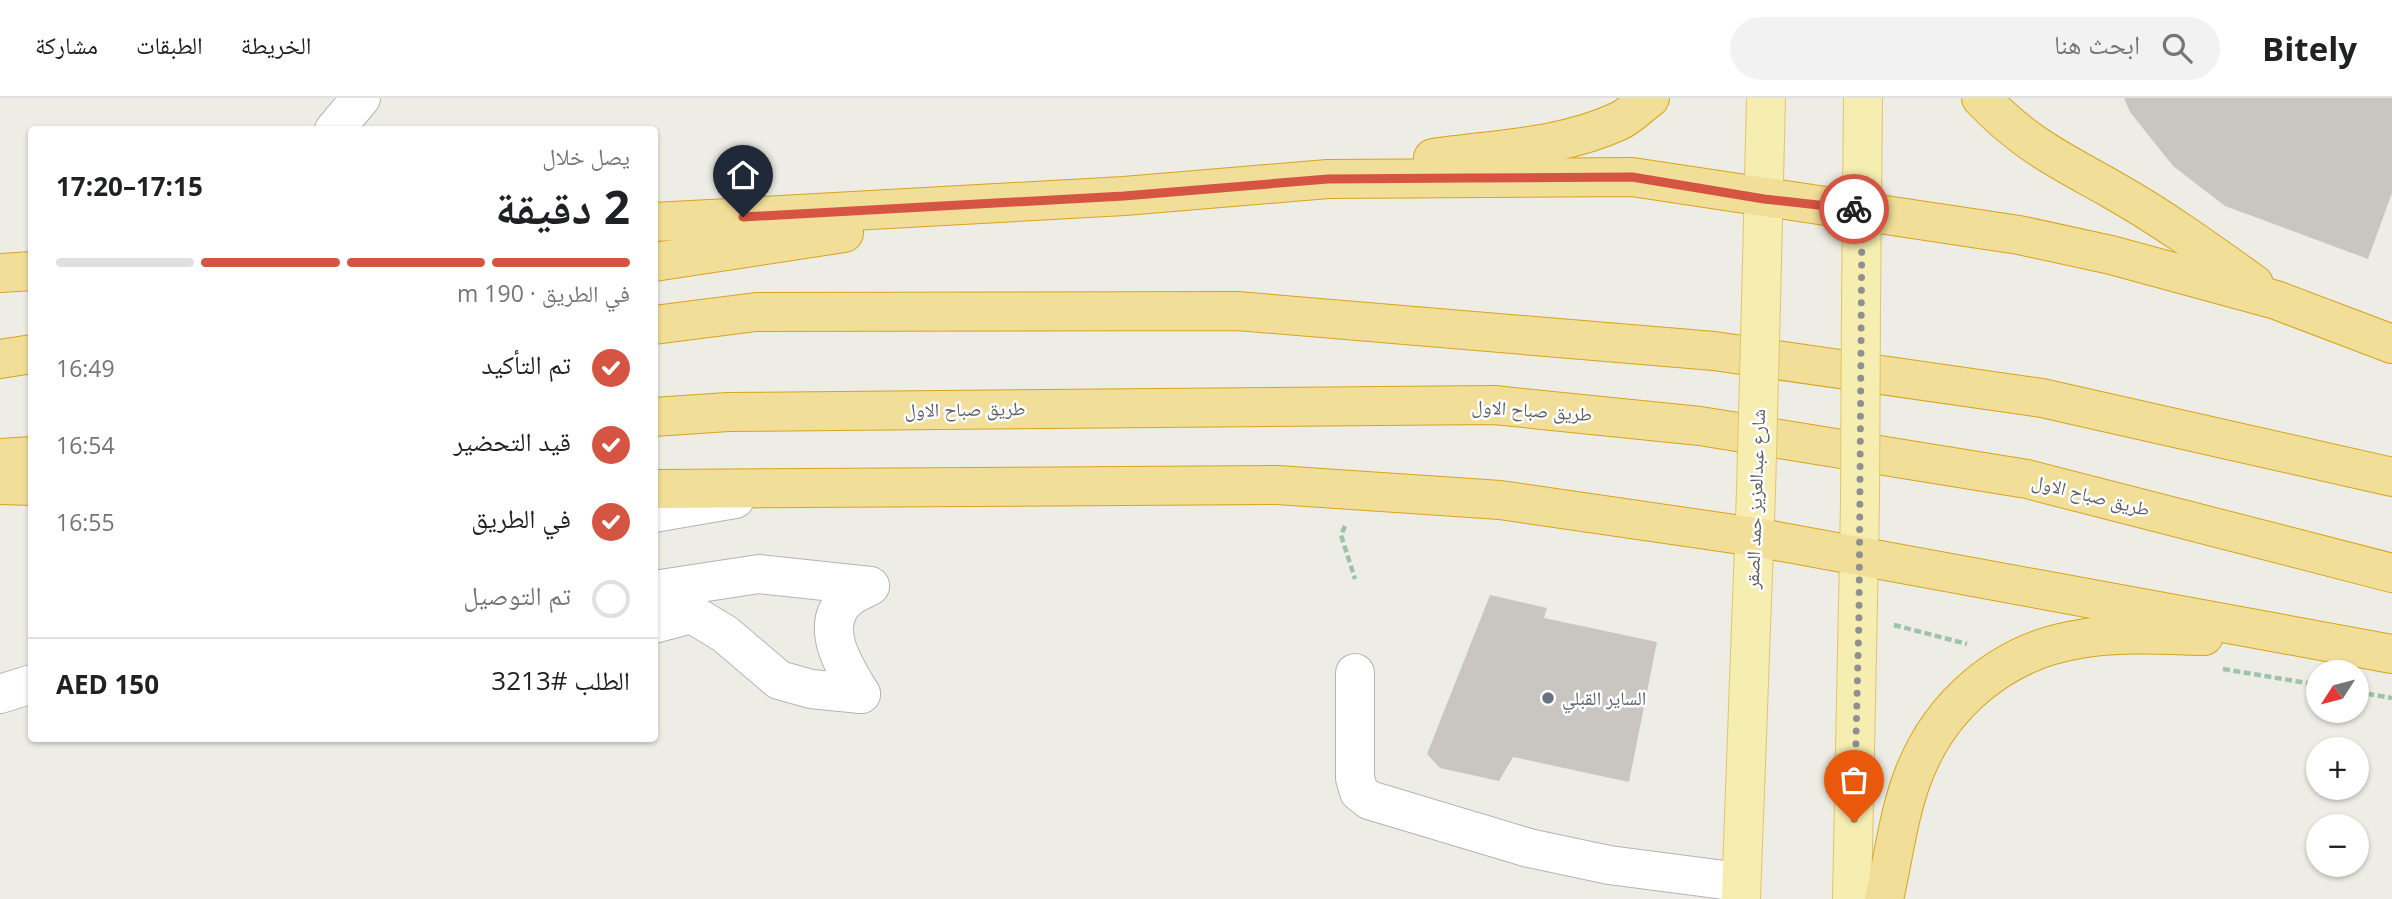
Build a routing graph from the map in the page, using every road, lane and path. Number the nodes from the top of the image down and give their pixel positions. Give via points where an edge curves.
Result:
1 (361, 98) edge
2 (1650, 98) edge
3 (1766, 98) edge
4 (1863, 98) edge
5 (1981, 98) edge
6 (337, 126) edge
7 (1237, 187) junction
8 (1124, 196) junction
9 (1764, 199) junction
10 (1862, 210) junction
11 (658, 222) edge
12 (658, 261) edge
13 (28, 271) edge
14 (0, 273) edge
15 (2276, 300) junction
16 (658, 324) edge
17 (2392, 344) edge
18 (28, 355) edge
19 (0, 359) edge
20 (28, 373) edge
21 (0, 374) edge
22 (658, 417) edge
23 (28, 456) edge
24 (0, 458) edge
25 (2392, 477) edge
26 (0, 485) edge
27 (28, 485) edge
28 (658, 489) edge
29 (798, 489) junction
30 (658, 512) edge
31 (1755, 537) junction
32 (1860, 556) junction
33 (2392, 573) edge
34 (658, 589) edge
35 (1859, 616) junction
36 (658, 623) edge
37 (2314, 637) junction
38 (1970, 645) dead end
39 (2392, 654) edge
40 (1355, 673) dead end
41 (28, 685) edge
42 (0, 694) edge
43 (2370, 694) edge
44 (2392, 698) edge
45 (1740, 890) edge
46 (1853, 899) edge
47 (1884, 899) edge

1 - 6 street
2 - 7 highway via 1621,120 1534,146
3 - 9 main road, شارع عبدالعزيز حمد الصقر
4 - 10 main road
5 - 15 highway via 2007,126 2049,157 2111,189
7 - 8 highway
7 - 9 highway via 1328,179 1632,177
8 - 11 highway
8 - 12 highway
9 - 10 highway
9 - 31 main road, شارع عبدالعزيز حمد الصقر, bridge
10 - 15 highway via 2111,255
10 - 32 main road, bridge
13 - 14 highway
15 - 17 highway
16 - 25 highway via 756,312 1237,311 1687,348 2042,398
18 - 19 highway
20 - 21 highway
22 - 33 highway, طريق صباح الاول via 728,412 1494,405 1700,426 2027,479
23 - 24 highway
26 - 27 highway
28 - 29 highway
29 - 30 street
29 - 31 highway via 1277,485 1500,500
31 - 32 highway
31 - 45 main road, شارع عبدالعزيز حمد الصقر
32 - 35 main road
32 - 37 highway
34 - 36 street via 759,574 870,586 847,599 835,617 835,644 860,694 779,680 725,634 692,614
35 - 38 path
35 - 46 main road
37 - 39 highway
37 - 47 highway via 2080,639 2018,657 1978,682 1925,747 1911,781
40 - 45 street via 1355,778 1359,792 1369,800 1529,848
41 - 42 street
43 - 44 path

